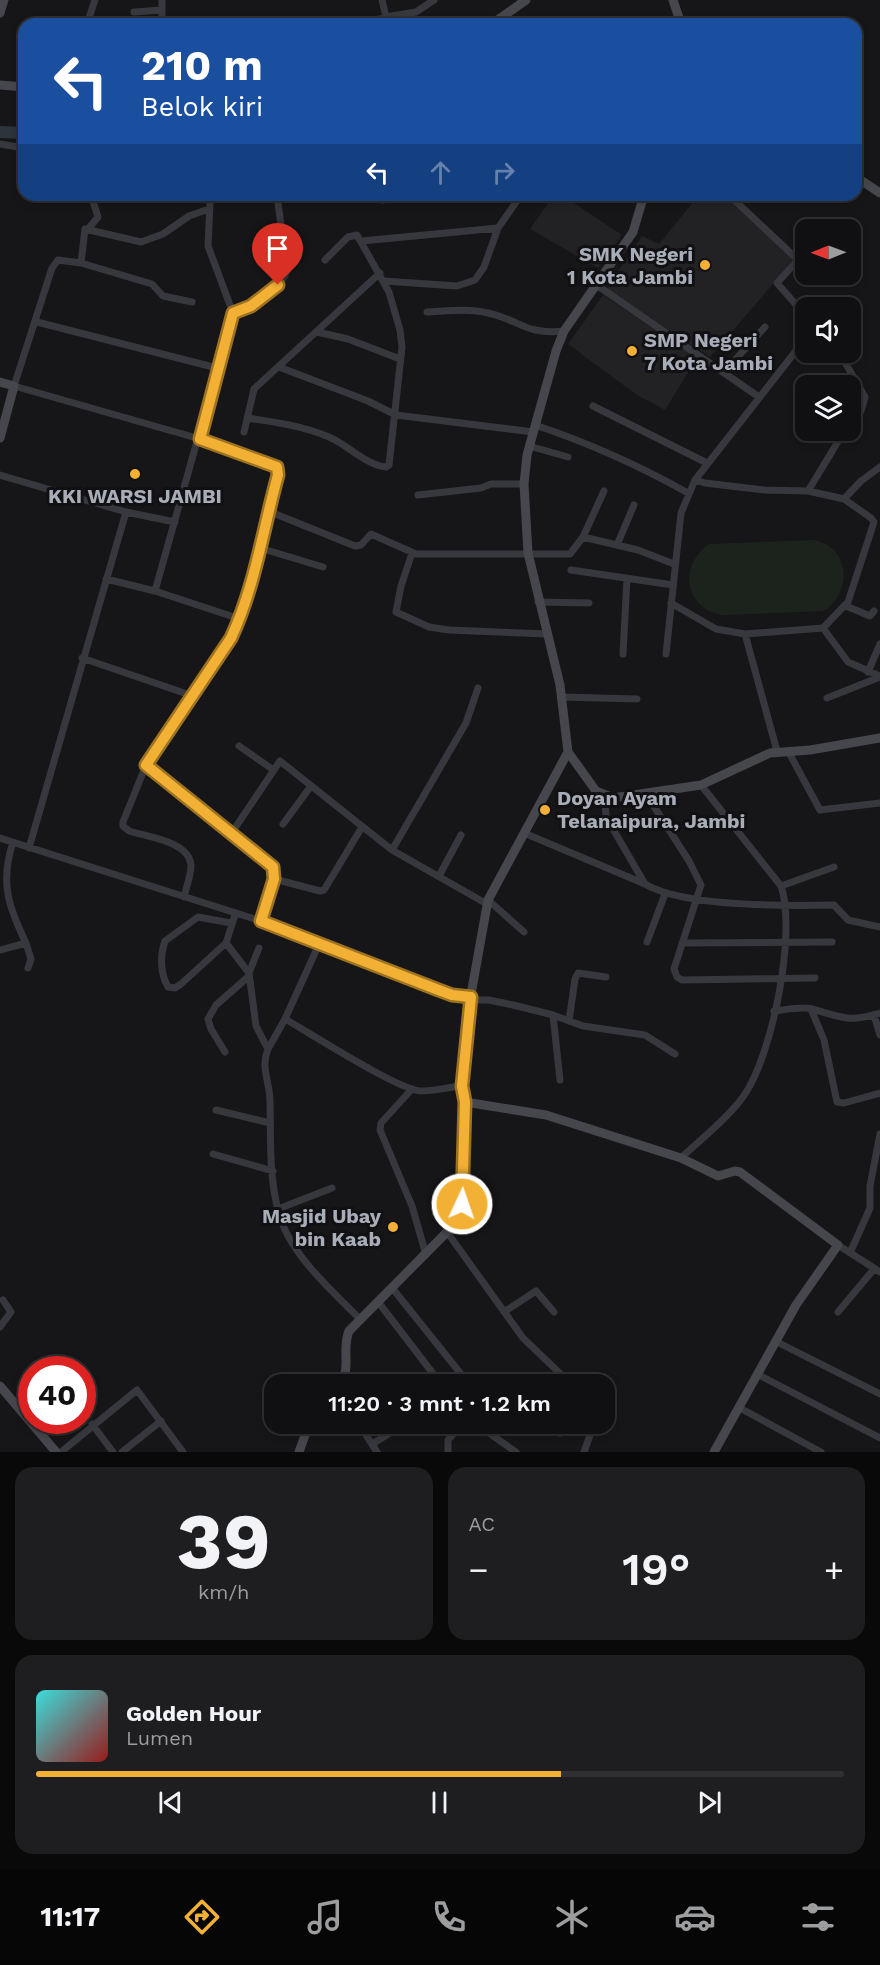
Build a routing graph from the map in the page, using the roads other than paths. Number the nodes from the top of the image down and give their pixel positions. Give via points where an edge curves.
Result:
1 (4, 0) edge
2 (95, 0) edge
3 (162, 0) edge
4 (382, 0) edge
5 (434, 0) edge
6 (526, 0) edge
7 (668, 0) edge
8 (674, 0) edge
9 (512, 4) edge
10 (162, 10) junction
11 (135, 12) dead end
12 (0, 13) edge
13 (386, 17) junction
14 (89, 18) edge
15 (162, 18) edge
16 (383, 18) edge
17 (498, 18) edge
18 (673, 18) edge
19 (679, 18) edge
20 (0, 85) edge
21 (18, 86) edge
22 (0, 144) edge
23 (18, 147) edge
24 (862, 181) edge
25 (862, 188) edge
26 (880, 193) edge
27 (880, 199) edge
28 (93, 201) edge
29 (207, 201) edge
30 (278, 201) edge
31 (517, 201) edge
32 (642, 201) edge
33 (735, 201) edge
34 (209, 209) junction
35 (89, 228) junction
36 (498, 228) junction
37 (362, 241) junction
38 (325, 260) dead end
39 (81, 263) junction
40 (380, 273) junction
41 (384, 281) junction
42 (595, 284) junction
43 (192, 302) dead end
44 (795, 303) edge
45 (427, 312) dead end
46 (233, 313) junction
47 (37, 322) junction
48 (765, 327) dead end
49 (564, 331) junction
50 (317, 332) junction
51 (795, 352) edge
52 (400, 359) junction
53 (279, 367) junction
54 (218, 368) junction
55 (724, 372) junction
56 (0, 382) edge
57 (14, 386) junction
58 (861, 390) edge
59 (759, 397) junction
60 (593, 406) dead end
61 (861, 411) edge
62 (396, 415) junction
63 (247, 418) junction
64 (534, 428) junction
65 (244, 432) dead end
66 (0, 438) edge
67 (200, 439) junction
68 (838, 441) edge
69 (530, 446) junction
70 (568, 457) dead end
71 (706, 463) junction
72 (880, 467) edge
73 (0, 475) edge
74 (695, 480) junction
75 (524, 484) junction
76 (604, 491) dead end
77 (808, 491) junction
78 (688, 493) junction
79 (418, 495) dead end
80 (844, 499) junction
81 (634, 505) dead end
82 (268, 511) junction
83 (126, 512) junction
84 (175, 522) junction
85 (877, 524) edge
86 (583, 537) junction
87 (617, 544) junction
88 (260, 548) junction
89 (411, 553) junction
90 (528, 553) junction
91 (674, 564) junction
92 (323, 567) dead end
93 (571, 570) dead end
94 (627, 578) junction
95 (106, 579) junction
96 (673, 585) junction
97 (155, 591) junction
98 (538, 602) junction
99 (589, 603) dead end
100 (671, 603) junction
101 (846, 606) junction
102 (874, 611) dead end
103 (240, 619) junction
104 (823, 628) junction
105 (548, 634) junction
106 (745, 634) junction
107 (880, 644) edge
108 (623, 654) dead end
109 (666, 654) dead end
110 (82, 658) junction
111 (868, 672) junction
112 (880, 676) edge
113 (478, 688) dead end
114 (193, 696) junction
115 (561, 697) junction
116 (827, 698) dead end
117 (637, 699) dead end
118 (880, 738) edge
119 (239, 746) dead end
120 (777, 751) junction
121 (568, 752) junction
122 (788, 752) junction
123 (146, 765) junction
124 (272, 769) junction
125 (701, 785) junction
126 (311, 786) junction
127 (646, 794) junction
128 (605, 796) junction
129 (880, 803) edge
130 (283, 824) dead end
131 (362, 827) junction
132 (524, 833) junction
133 (231, 834) junction
134 (461, 835) dead end
135 (0, 838) edge
136 (13, 842) junction
137 (29, 848) junction
138 (392, 850) junction
139 (834, 867) dead end
140 (439, 876) junction
141 (274, 879) junction
142 (645, 884) junction
143 (781, 886) junction
144 (3, 893) edge
145 (665, 894) junction
146 (184, 897) junction
147 (697, 898) junction
148 (488, 902) junction
149 (786, 906) junction
150 (235, 915) junction
151 (261, 921) junction
152 (231, 923) junction
153 (880, 927) edge
154 (524, 932) dead end
155 (320, 942) junction
156 (647, 942) dead end
157 (832, 942) dead end
158 (26, 943) junction
159 (226, 943) junction
160 (682, 943) junction
161 (784, 943) junction
162 (259, 948) dead end
163 (0, 950) edge
164 (28, 968) dead end
165 (249, 975) junction
166 (606, 977) dead end
167 (782, 978) junction
168 (815, 978) dead end
169 (471, 998) junction
170 (810, 1009) junction
171 (774, 1011) junction
172 (877, 1014) edge
173 (553, 1015) junction
174 (285, 1019) junction
175 (569, 1021) junction
176 (880, 1035) edge
177 (268, 1048) junction
178 (225, 1052) dead end
179 (675, 1054) dead end
180 (560, 1080) dead end
181 (462, 1086) junction
182 (412, 1089) junction
183 (880, 1093) edge
184 (465, 1102) junction
185 (216, 1110) dead end
186 (270, 1123) junction
187 (880, 1134) edge
188 (878, 1149) edge
189 (213, 1154) dead end
190 (681, 1158) junction
191 (273, 1171) junction
192 (332, 1188) dead end
193 (278, 1209) junction
194 (447, 1232) junction
195 (838, 1245) junction
196 (850, 1252) junction
197 (426, 1255) junction
198 (877, 1271) edge
199 (393, 1289) junction
200 (3, 1300) dead end
201 (379, 1303) junction
202 (504, 1312) junction
203 (554, 1312) dead end
204 (838, 1312) dead end
205 (361, 1320) junction
206 (0, 1327) edge
207 (775, 1341) junction
208 (344, 1374) edge
209 (433, 1374) edge
210 (461, 1374) edge
211 (560, 1374) edge
212 (757, 1374) junction
213 (0, 1386) edge
214 (880, 1394) edge
215 (738, 1407) junction
216 (96, 1421) edge
217 (161, 1421) junction
218 (96, 1429) edge
219 (80, 1434) edge
220 (305, 1434) edge
221 (366, 1434) edge
222 (388, 1434) edge
223 (453, 1434) edge
224 (490, 1434) edge
225 (590, 1434) edge
226 (880, 1438) edge
227 (372, 1444) junction
228 (58, 1452) edge
229 (113, 1452) edge
230 (122, 1452) edge
231 (183, 1452) edge
232 (299, 1452) edge
233 (377, 1452) edge
234 (448, 1452) edge
235 (516, 1452) edge
236 (584, 1452) edge
237 (714, 1452) edge
238 (821, 1452) edge

1 - 12 street
2 - 14 street
3 - 10 street
4 - 13 street
5 - 13 street via 416,12
6 - 9 street
7 - 18 street
8 - 19 street
9 - 17 street
10 - 11 street
10 - 15 street
13 - 16 street
20 - 21 street
22 - 23 street
24 - 26 street
25 - 27 street
28 - 35 street via 98,217
29 - 34 street
30 - 46 street via 285,278 251,306
31 - 36 street
32 - 42 street via 633,232
33 - 44 street via 798,260 777,283
34 - 35 street via 141,242
34 - 46 street via 208,246
35 - 39 street via 84,231
36 - 37 street
36 - 41 street via 480,275 467,284
37 - 38 street via 357,235 348,237
37 - 40 street
39 - 43 street via 152,284 163,297
39 - 47 street via 60,259 55,263
40 - 41 street
40 - 50 street
41 - 52 street via 397,313
42 - 49 street
42 - 55 street
45 - 49 street via 468,310 489,313 535,332
46 - 54 street
47 - 54 street
47 - 57 street
48 - 55 street
49 - 64 street
50 - 52 street
50 - 53 street
51 - 59 street
52 - 62 street
53 - 62 street
53 - 63 street via 254,389
54 - 67 street
55 - 59 street
56 - 57 street
57 - 66 street
57 - 67 street
58 - 61 street via 865,397
59 - 71 street
60 - 71 street
62 - 63 street via 392,460 386,467 329,437 292,425
62 - 64 street
63 - 65 street
64 - 69 street
64 - 78 street via 593,445
67 - 82 street via 277,467
67 - 84 street
68 - 77 street
69 - 70 street
69 - 75 street
71 - 74 street
72 - 80 street
73 - 83 street
74 - 77 street via 764,490
74 - 78 street
75 - 79 street via 490,484
75 - 90 street
76 - 86 street
77 - 80 street
78 - 91 street
80 - 85 street
81 - 87 street
82 - 88 street
82 - 89 street via 349,545 358,547 374,535
83 - 84 street
83 - 95 street
84 - 97 street
85 - 101 street
86 - 87 street
86 - 90 street via 570,554
87 - 91 street
88 - 92 street
88 - 103 street
89 - 90 street
89 - 105 street via 397,613 429,627 449,630
90 - 98 street
91 - 96 street
93 - 94 street
94 - 96 street
94 - 108 street
95 - 97 street
95 - 110 street
96 - 100 street
97 - 103 street
98 - 99 street
98 - 105 street
100 - 106 street via 716,629
100 - 109 street
101 - 102 street via 870,616
101 - 104 street
103 - 114 street
104 - 106 street
104 - 111 street via 848,663
105 - 115 street
106 - 120 street
107 - 111 street
110 - 114 street
110 - 137 street
111 - 112 street
112 - 116 street
113 - 138 street via 466,723
114 - 123 street
115 - 117 street
115 - 121 street
118 - 122 street
119 - 124 street
120 - 122 street
120 - 125 street
121 - 128 street via 596,791
121 - 132 street
122 - 129 street via 820,810
123 - 133 street
123 - 146 street via 123,826 180,848 188,856 190,870
124 - 126 street via 280,760
124 - 133 street
125 - 127 street
125 - 143 street
126 - 130 street
126 - 131 street
127 - 128 street
127 - 147 street via 701,885
128 - 142 street via 606,817
131 - 138 street
131 - 141 street via 324,890
132 - 142 street
132 - 148 street
133 - 141 street via 269,863 275,872
134 - 140 street
135 - 136 street
136 - 137 street
136 - 144 street
137 - 146 street
138 - 140 street
139 - 143 street
140 - 148 street
141 - 151 street
142 - 145 street
143 - 149 street
144 - 158 street
145 - 147 street
145 - 156 street
146 - 150 street
147 - 149 street
147 - 160 street
148 - 154 street
148 - 169 street
149 - 153 street via 834,905 848,920
149 - 161 street
150 - 151 street
150 - 152 street
151 - 155 street
152 - 159 street
152 - 159 street via 198,917 165,941 161,956 168,987 181,984
155 - 169 street via 452,995
155 - 174 street
157 - 161 street
158 - 163 street
158 - 164 street via 30,954
159 - 165 street
160 - 161 street
160 - 167 street via 674,969 680,980
161 - 167 street
162 - 165 street
165 - 177 street via 256,1026
165 - 178 street via 216,1005 208,1019
166 - 175 street via 578,973
167 - 168 street
167 - 171 street
169 - 173 street
169 - 181 street
170 - 171 street
170 - 172 street via 848,1019
170 - 183 street via 824,1040 837,1101 844,1103
171 - 190 street via 757,1072 742,1097
172 - 176 street
173 - 175 street
173 - 180 street
174 - 177 street
174 - 182 street
175 - 179 street via 645,1035
177 - 186 street via 263,1064 269,1082
181 - 182 street
181 - 184 street
182 - 197 street via 381,1123 380,1130 412,1206
184 - 190 street via 546,1115
184 - 194 street via 462,1204
185 - 186 street
186 - 191 street
187 - 188 street
188 - 196 street via 870,1208
189 - 191 street
190 - 195 street via 718,1176 740,1172
191 - 193 street
192 - 193 street
193 - 205 street via 295,1247
194 - 197 street
194 - 202 street
195 - 196 street
195 - 207 street
196 - 198 street
197 - 199 street
198 - 204 street
199 - 201 street
199 - 210 street
200 - 206 street via 12,1312
201 - 205 street
201 - 209 street
202 - 203 street via 536,1291
202 - 211 street via 534,1351
205 - 208 street via 345,1341
207 - 212 street
207 - 214 street
212 - 215 street
212 - 226 street
213 - 228 street
215 - 237 street
215 - 238 street
216 - 217 street via 137,1390
217 - 230 street
217 - 231 street
218 - 229 street
219 - 228 street
220 - 232 street
221 - 227 street
222 - 227 street
223 - 234 street via 448,1440
224 - 235 street
225 - 236 street
227 - 233 street

